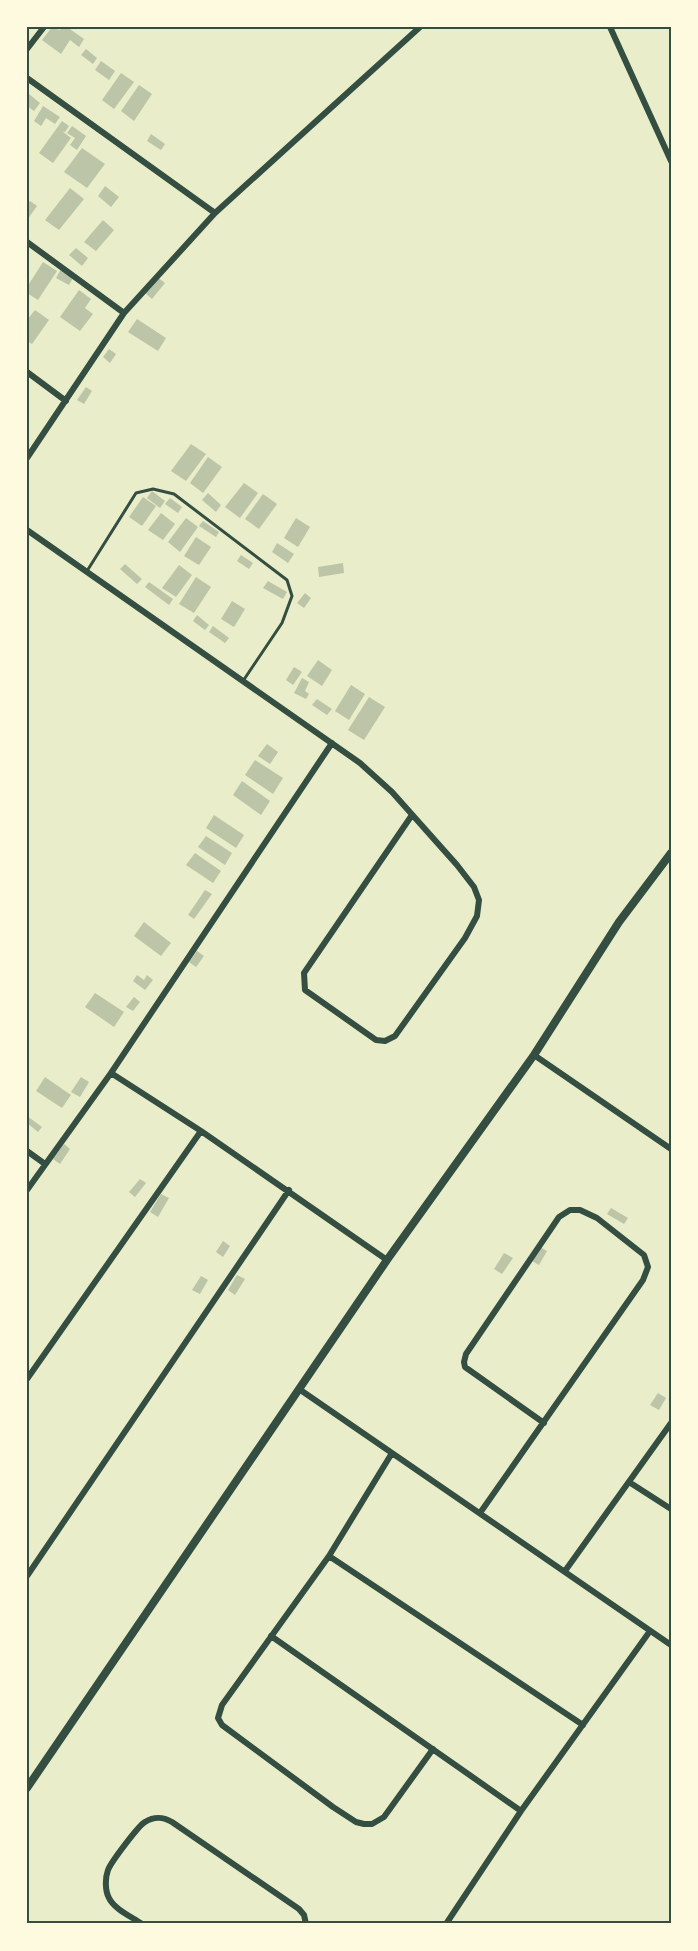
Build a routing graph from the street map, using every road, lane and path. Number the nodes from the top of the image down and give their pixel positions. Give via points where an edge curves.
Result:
1 (44, 27) edge
2 (420, 27) edge
3 (610, 27) edge
4 (27, 49) edge
5 (27, 78) edge
6 (671, 161) edge
7 (215, 213) junction
8 (27, 242) edge
9 (124, 313) junction
10 (27, 372) edge
11 (66, 401) junction
12 (27, 458) edge
13 (27, 530) edge
14 (87, 571) junction
15 (243, 681) junction
16 (332, 743) junction
17 (412, 815) junction
18 (671, 853) edge
19 (534, 1055) junction
20 (111, 1073) junction
21 (201, 1131) junction
22 (671, 1149) edge
23 (27, 1151) edge
24 (45, 1164) junction
25 (27, 1190) edge
26 (289, 1191) junction
27 (387, 1260) junction
28 (27, 1379) edge
29 (299, 1389) junction
30 (544, 1423) junction
31 (671, 1423) edge
32 (392, 1453) junction
33 (628, 1482) junction
34 (671, 1509) edge
35 (480, 1513) junction
36 (329, 1556) junction
37 (565, 1571) junction
38 (27, 1576) edge
39 (650, 1631) junction
40 (271, 1636) junction
41 (671, 1645) edge
42 (583, 1725) junction
43 (433, 1749) junction
44 (27, 1788) edge
45 (521, 1811) junction
46 (142, 1924) edge
47 (306, 1924) edge
48 (446, 1924) edge

1 - 4 street
2 - 7 street
3 - 6 street
5 - 7 street
7 - 9 street
8 - 9 street
9 - 11 street
10 - 11 street
11 - 12 street
13 - 14 street
14 - 15 street
14 - 15 lane via 136,493 153,489 174,494 287,580 292,596 282,623
15 - 16 street
16 - 17 street via 360,763
16 - 20 street
17 - 17 street via 304,973 305,990 376,1040 395,1036 477,916 479,900 474,887
18 - 19 street via 619,921
19 - 22 street
19 - 27 street
20 - 21 street
20 - 24 street
21 - 26 street
21 - 28 street
23 - 24 street
24 - 25 street
26 - 27 street
26 - 38 street
27 - 29 street
29 - 32 street
29 - 44 street
30 - 30 street via 643,1280 648,1267 644,1255 597,1218 580,1210 570,1210 559,1217 464,1362 465,1367
30 - 35 street
31 - 33 street
32 - 35 street
32 - 36 street
33 - 34 street
33 - 37 street
35 - 37 street
36 - 40 street
36 - 42 street
37 - 39 street
39 - 41 street
39 - 42 street
40 - 43 street
40 - 43 street via 222,1705 218,1720 333,1807 356,1822 377,1822
42 - 45 street
43 - 45 street
45 - 48 street
46 - 47 street via 108,1898 106,1880 108,1870 140,1825 162,1817 299,1910

